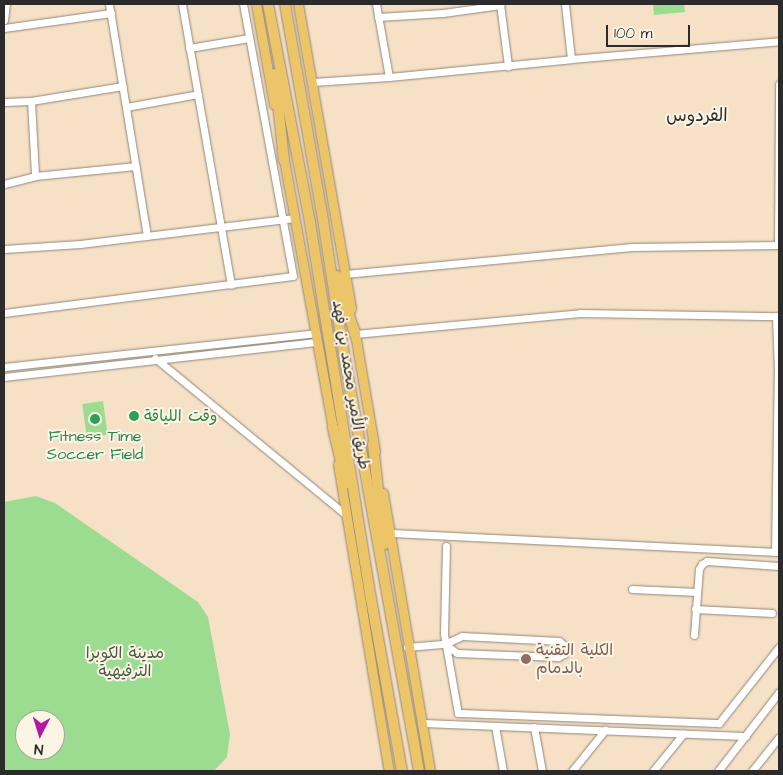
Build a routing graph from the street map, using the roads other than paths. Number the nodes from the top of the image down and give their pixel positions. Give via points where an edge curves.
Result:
1 (6, 4) edge
2 (109, 4) edge
3 (182, 4) edge
4 (243, 4) edge
5 (256, 4) edge
6 (285, 4) edge
7 (289, 4) edge
8 (298, 4) edge
9 (376, 4) edge
10 (442, 4) edge
11 (565, 4) edge
12 (500, 5) edge
13 (269, 8) edge
14 (111, 12) junction
15 (443, 13) junction
16 (378, 16) junction
17 (4, 20) edge
18 (4, 28) edge
19 (249, 38) junction
20 (779, 41) edge
21 (190, 48) junction
22 (571, 59) junction
23 (508, 66) junction
24 (298, 76) junction
25 (389, 77) junction
26 (313, 82) junction
27 (779, 84) edge
28 (123, 86) junction
29 (198, 94) junction
30 (31, 101) junction
31 (4, 102) edge
32 (126, 107) junction
33 (284, 161) junction
34 (136, 166) junction
35 (35, 176) junction
36 (4, 184) edge
37 (294, 218) junction
38 (284, 220) junction
39 (323, 220) junction
40 (220, 226) junction
41 (147, 236) junction
42 (778, 245) edge
43 (4, 249) edge
44 (345, 274) junction
45 (231, 285) junction
46 (4, 313) edge
47 (778, 316) edge
48 (355, 334) junction
49 (316, 338) junction
50 (151, 352) junction
51 (157, 360) junction
52 (4, 367) edge
53 (779, 372) edge
54 (4, 377) edge
55 (778, 419) edge
56 (333, 428) junction
57 (373, 444) junction
58 (778, 478) edge
59 (344, 513) junction
60 (390, 533) junction
61 (446, 546) dead end
62 (777, 552) edge
63 (779, 566) edge
64 (632, 589) dead end
65 (697, 592) junction
66 (371, 599) junction
67 (695, 609) junction
68 (772, 613) dead end
69 (394, 632) junction
70 (694, 635) dead end
71 (445, 644) junction
72 (407, 647) junction
73 (779, 647) edge
74 (779, 692) edge
75 (420, 723) junction
76 (495, 726) junction
77 (534, 727) junction
78 (605, 730) junction
79 (683, 734) junction
80 (746, 736) junction
81 (779, 737) edge
82 (389, 771) edge
83 (402, 771) edge
84 (419, 771) edge
85 (430, 771) edge
86 (503, 771) edge
87 (542, 771) edge
88 (572, 771) edge
89 (653, 771) edge
90 (718, 771) edge
91 (752, 771) edge

1 - 17 street
2 - 14 street
3 - 21 street
4 - 19 street
5 - 33 main road
6 - 24 highway, طريق الأمير محمد بن فهد
7 - 24 highway
8 - 26 main road
9 - 16 street
10 - 15 street
11 - 22 street
12 - 15 street
12 - 23 street
13 - 33 highway
13 - 66 highway, طريق الأمير محمد بن فهد via 310,223
14 - 18 street
14 - 28 street
15 - 16 street
16 - 25 street
19 - 21 street
19 - 38 street
20 - 22 street
21 - 29 street
22 - 23 street
23 - 25 street
24 - 39 highway, طريق الأمير محمد بن فهد
25 - 26 street
26 - 44 main road
27 - 42 street
28 - 30 street
28 - 32 street
29 - 32 street
29 - 40 street
30 - 31 street
30 - 35 street
32 - 34 street
33 - 37 main road
34 - 35 street
34 - 41 street
35 - 36 street
37 - 38 street
37 - 49 main road
38 - 40 street
38 - 45 street via 293,276
39 - 48 highway
39 - 69 highway, طريق الأمير محمد بن فهد
40 - 41 street
40 - 45 street
41 - 43 street
42 - 44 street via 632,247
44 - 48 main road
45 - 46 street
47 - 48 street via 580,312
47 - 53 street
48 - 57 main road
49 - 50 street
49 - 51 street
49 - 56 main road
50 - 51 street
50 - 52 street
51 - 54 street
51 - 59 street
53 - 55 street
55 - 58 street
56 - 59 main road
56 - 66 highway
57 - 60 main road
57 - 69 highway
58 - 62 street
59 - 82 main road
60 - 62 street
60 - 72 main road
61 - 71 street
63 - 65 street via 707,561 698,568
64 - 65 street
65 - 67 street
66 - 83 highway, طريق الأمير محمد بن فهد
67 - 68 street
67 - 70 street
69 - 84 highway, طريق الأمير محمد بن فهد
71 - 71 street via 457,653 558,657 564,654 564,646 559,641 462,636
71 - 72 street
71 - 73 street via 458,713 698,723 719,723
72 - 75 main road
74 - 80 street
75 - 76 street
75 - 85 main road
76 - 77 street
76 - 86 street
77 - 78 street
77 - 87 street
78 - 79 street
78 - 88 street
79 - 80 street
79 - 89 street
80 - 90 street
81 - 91 street

